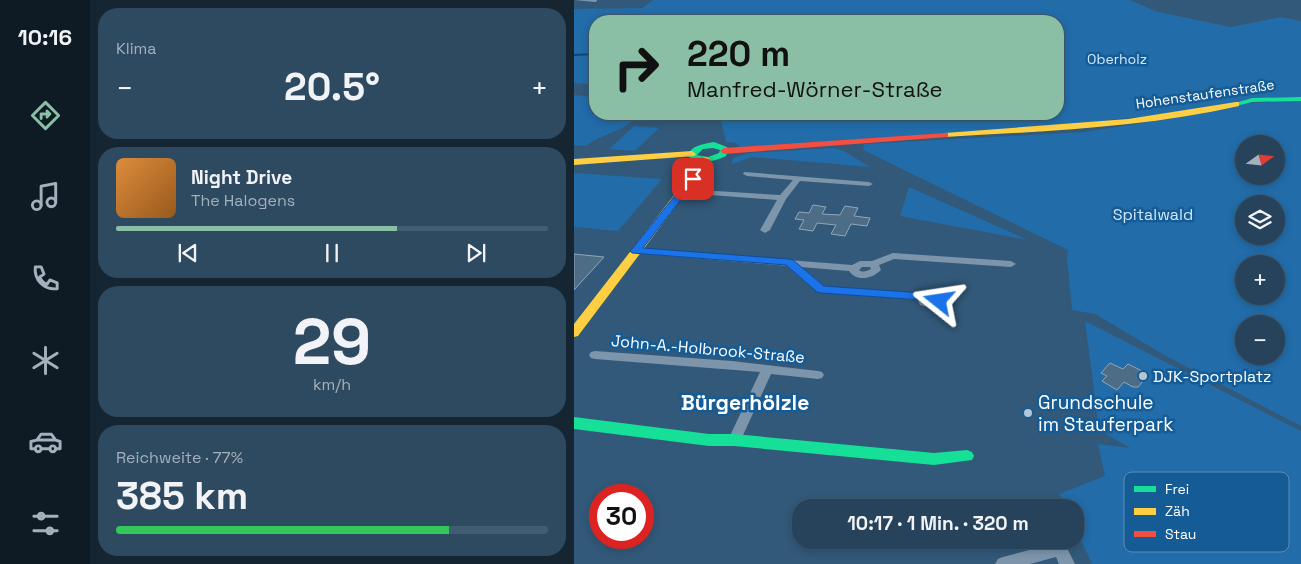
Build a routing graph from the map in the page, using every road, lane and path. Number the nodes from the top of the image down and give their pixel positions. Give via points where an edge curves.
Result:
1 (576, 0) edge
2 (595, 1) edge
3 (1301, 99) edge
4 (724, 151) junction
5 (692, 154) junction
6 (706, 160) junction
7 (574, 162) edge
8 (746, 174) dead end
9 (797, 180) junction
10 (869, 184) dead end
11 (684, 192) junction
12 (782, 198) junction
13 (766, 230) dead end
14 (636, 251) junction
15 (789, 262) junction
16 (1011, 264) dead end
17 (923, 296) dead end
18 (574, 333) edge
19 (595, 355) dead end
20 (767, 369) junction
21 (818, 375) dead end
22 (574, 423) edge
23 (734, 440) junction
24 (967, 456) dead end
25 (1003, 564) edge
26 (1067, 564) edge

1 - 2 street
3 - 4 main road, Hohenstaufenstraße via 1252,100 1189,114 1073,126
4 - 5 main road via 722,147 710,145 698,148
4 - 6 main road via 716,158
5 - 6 main road
5 - 7 main road
6 - 11 main road
8 - 9 street
9 - 10 street via 810,178
9 - 12 street
11 - 12 street
11 - 14 main road
12 - 13 street
14 - 15 street
14 - 18 main road
15 - 16 street via 855,268 892,256
15 - 17 street via 821,289
19 - 20 street, John-A.-Holbrook-Straße
20 - 21 street, John-A.-Holbrook-Straße
20 - 23 street
22 - 23 main road via 709,440
23 - 24 main road via 934,459
25 - 26 street via 1060,549

